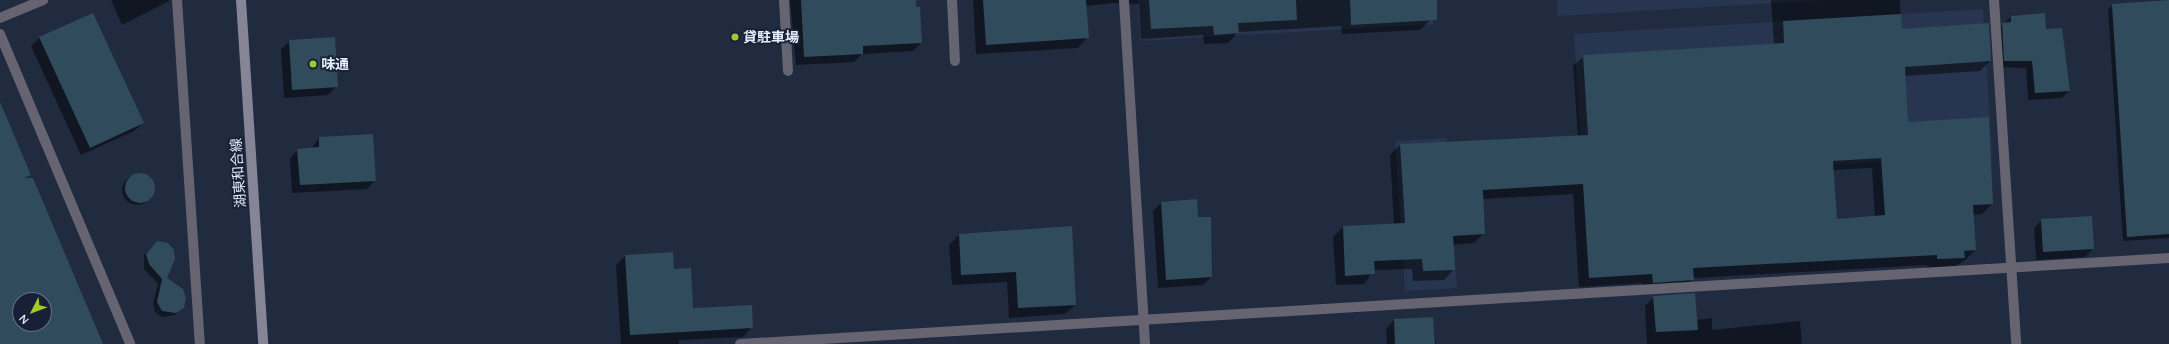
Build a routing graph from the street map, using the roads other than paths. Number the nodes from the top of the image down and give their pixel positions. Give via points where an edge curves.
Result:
1 (43, 0) edge
2 (177, 0) edge
3 (241, 0) edge
4 (784, 0) edge
5 (952, 0) edge
6 (1124, 0) edge
7 (1994, 0) edge
8 (0, 18) edge
9 (0, 34) edge
10 (955, 61) dead end
11 (788, 71) dead end
12 (2169, 258) edge
13 (2011, 268) junction
14 (1143, 320) junction
15 (130, 344) edge
16 (200, 344) edge
17 (263, 344) edge
18 (740, 344) edge
19 (1145, 344) edge
20 (2016, 344) edge

1 - 8 street
2 - 16 street
3 - 17 main road, 湖東和合線
4 - 11 street
5 - 10 street
6 - 14 street
7 - 13 street
9 - 15 street
12 - 13 street
13 - 14 street
13 - 20 street
14 - 18 street
14 - 19 street

